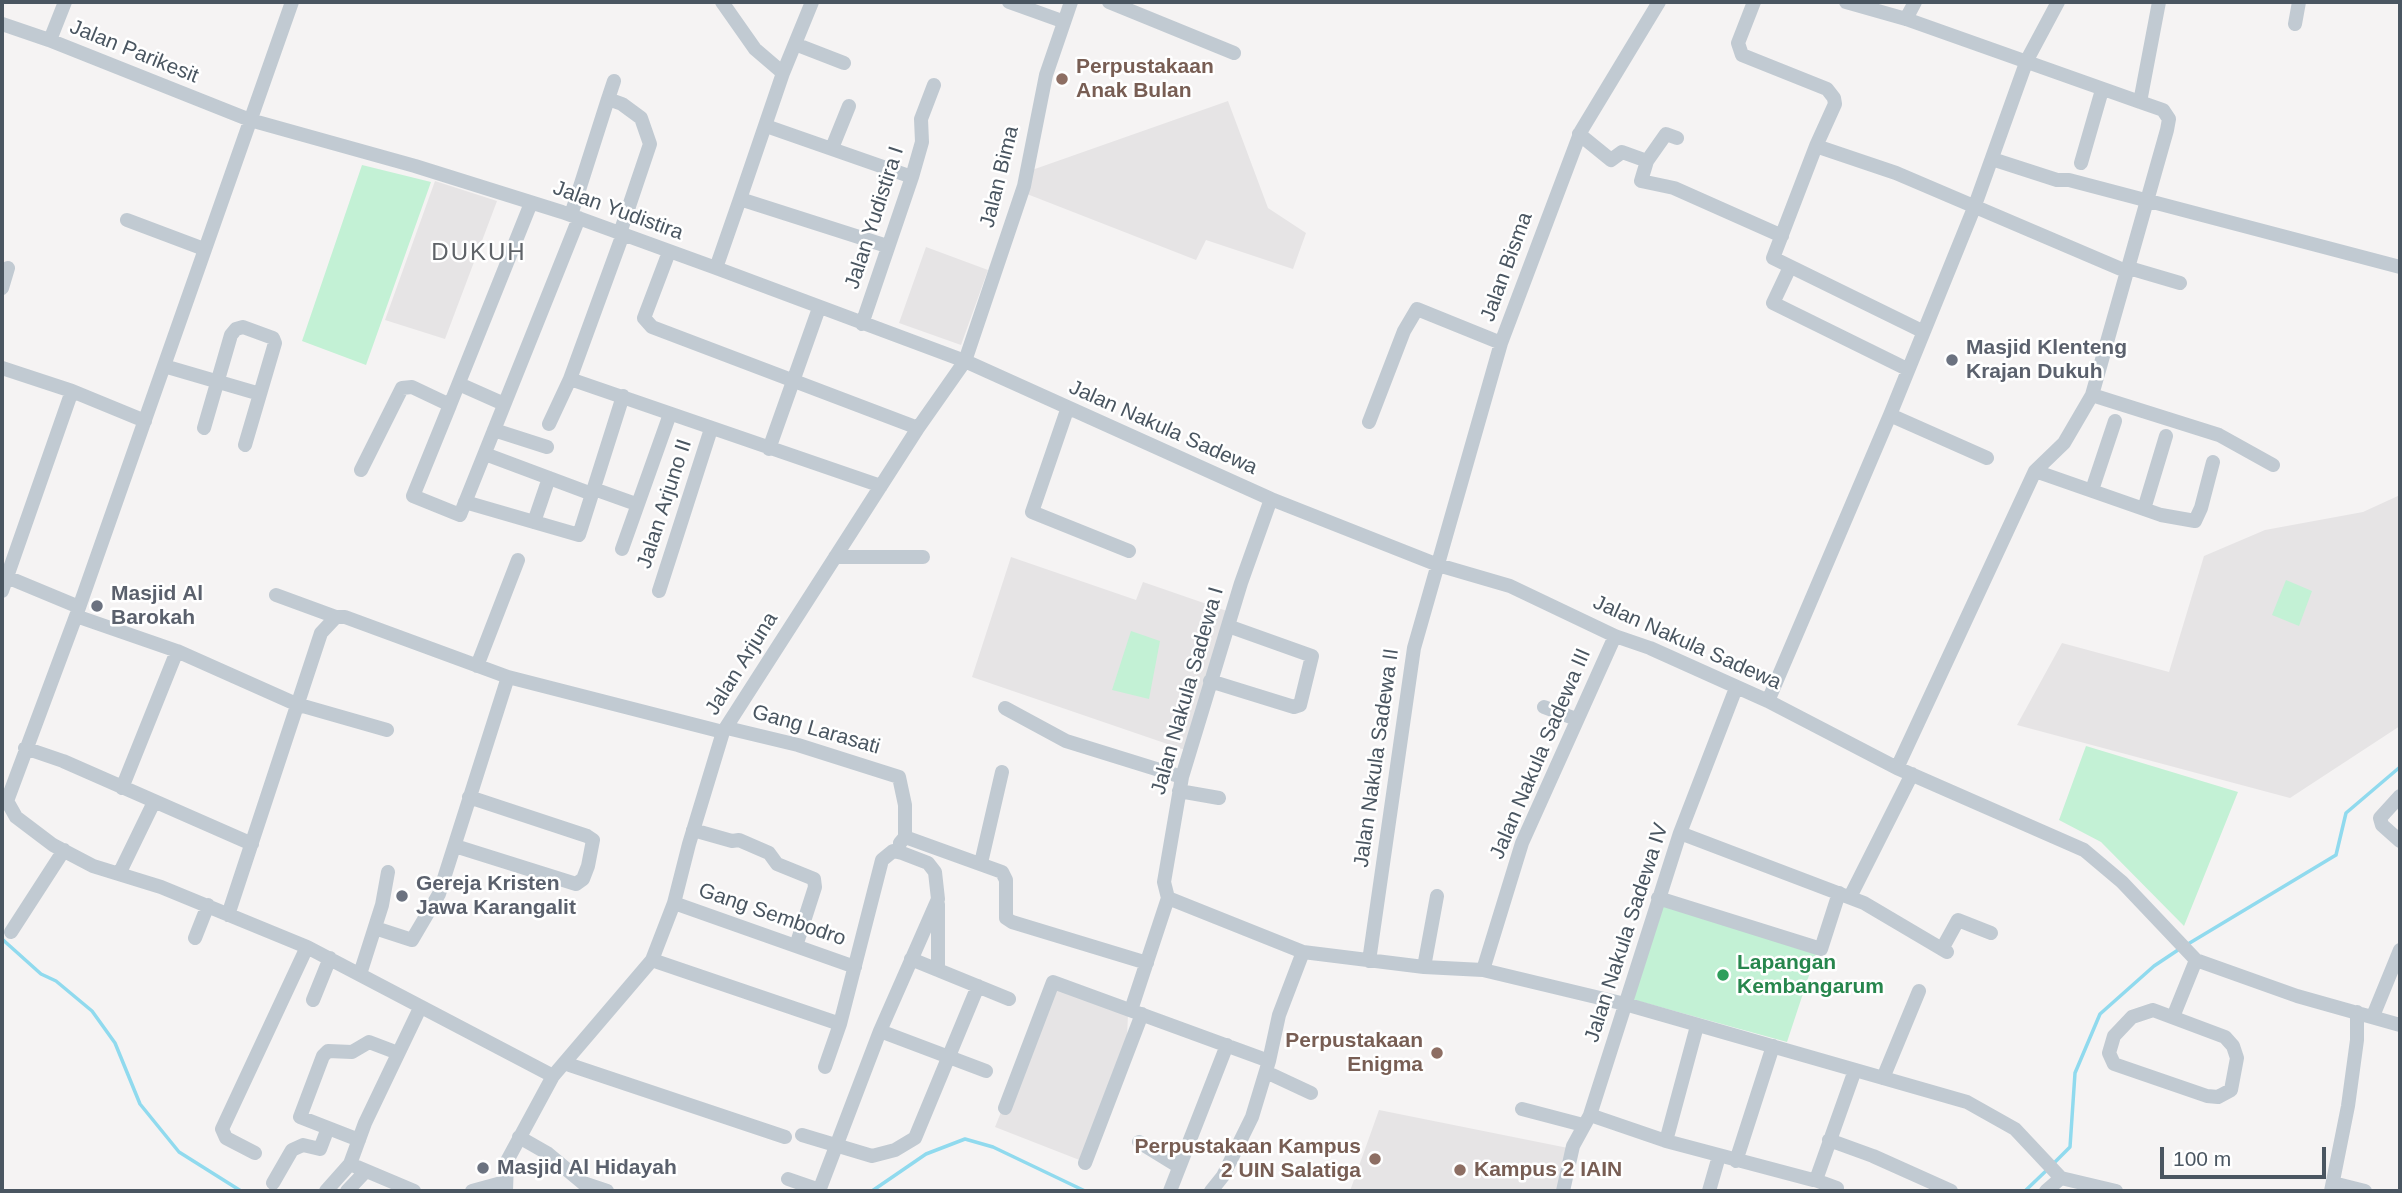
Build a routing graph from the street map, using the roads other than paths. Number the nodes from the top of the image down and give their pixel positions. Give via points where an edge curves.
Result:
1 (65, 2) edge
2 (292, 2) edge
3 (722, 2) edge
4 (812, 2) edge
5 (1009, 2) edge
6 (1071, 2) edge
7 (1109, 2) edge
8 (1659, 2) edge
9 (1754, 2) edge
10 (1846, 2) edge
11 (1916, 2) edge
12 (2058, 2) edge
13 (2159, 2) edge
14 (2299, 2) edge
15 (1906, 19) junction
16 (1062, 21) junction
17 (2, 24) edge
18 (2295, 24) dead end
19 (50, 40) junction
20 (795, 44) junction
21 (1234, 53) dead end
22 (2027, 60) junction
23 (844, 63) dead end
24 (783, 73) junction
25 (614, 81) dead end
26 (934, 85) dead end
27 (2102, 90) junction
28 (608, 99) junction
29 (2140, 102) junction
30 (849, 106) dead end
31 (250, 120) junction
32 (766, 126) junction
33 (1580, 134) junction
34 (1677, 138) dead end
35 (1816, 146) junction
36 (832, 148) junction
37 (1992, 159) junction
38 (1647, 161) junction
39 (2081, 163) dead end
40 (912, 177) junction
41 (740, 199) junction
42 (2148, 200) junction
43 (531, 202) junction
44 (1974, 208) junction
45 (575, 216) junction
46 (127, 220) dead end
47 (621, 234) junction
48 (1782, 236) junction
49 (887, 246) junction
50 (204, 249) junction
51 (669, 252) junction
52 (1790, 267) junction
53 (2400, 267) edge
54 (8, 268) dead end
55 (716, 268) junction
56 (2128, 270) junction
57 (2180, 283) dead end
58 (2, 288) edge
59 (819, 308) junction
60 (862, 324) junction
61 (1922, 331) junction
62 (1501, 342) junction
63 (965, 361) junction
64 (164, 366) junction
65 (2, 368) edge
66 (1907, 369) junction
67 (570, 379) junction
68 (792, 379) junction
69 (218, 382) junction
70 (459, 384) junction
71 (72, 391) junction
72 (260, 394) junction
73 (2092, 395) junction
74 (623, 396) junction
75 (504, 404) junction
76 (450, 405) junction
77 (1068, 410) junction
78 (670, 414) junction
79 (1890, 415) junction
80 (145, 421) junction
81 (2115, 421) dead end
82 (1368, 422) dead end
83 (549, 424) dead end
84 (204, 428) dead end
85 (918, 428) junction
86 (711, 429) junction
87 (495, 430) junction
88 (2166, 436) dead end
89 (245, 445) dead end
90 (547, 447) dead end
91 (769, 449) junction
92 (485, 454) junction
93 (1987, 458) dead end
94 (2213, 462) dead end
95 (2273, 465) dead end
96 (362, 470) dead end
97 (2035, 471) junction
98 (549, 478) junction
99 (881, 486) junction
100 (2092, 490) junction
101 (593, 492) junction
102 (1271, 499) junction
103 (465, 502) junction
104 (636, 504) junction
105 (2144, 509) junction
106 (534, 522) junction
107 (622, 549) dead end
108 (1129, 551) dead end
109 (835, 557) junction
110 (923, 557) dead end
111 (518, 560) dead end
112 (1438, 565) junction
113 (5, 575) edge
114 (2, 591) edge
115 (659, 592) dead end
116 (276, 595) dead end
117 (77, 611) junction
118 (336, 617) junction
119 (1228, 626) junction
120 (1615, 636) junction
121 (177, 651) junction
122 (477, 666) junction
123 (508, 677) junction
124 (1210, 681) junction
125 (1736, 688) junction
126 (1768, 701) junction
127 (296, 704) junction
128 (1005, 708) dead end
129 (1544, 708) dead end
130 (1576, 719) junction
131 (387, 730) dead end
132 (725, 730) junction
133 (25, 748) junction
134 (1897, 768) junction
135 (1002, 772) dead end
136 (1912, 774) junction
137 (1181, 784) junction
138 (122, 788) junction
139 (2400, 796) edge
140 (469, 797) junction
141 (1219, 798) dead end
142 (5, 801) edge
143 (154, 802) junction
144 (693, 830) junction
145 (1680, 833) junction
146 (905, 837) junction
147 (2400, 841) edge
148 (252, 844) junction
149 (455, 846) junction
150 (64, 850) junction
151 (893, 851) junction
152 (981, 863) junction
153 (120, 872) junction
154 (388, 872) dead end
155 (1437, 895) dead end
156 (1844, 895) junction
157 (1168, 898) junction
158 (1658, 898) junction
159 (938, 899) junction
160 (674, 903) junction
161 (208, 905) junction
162 (228, 915) junction
163 (375, 928) junction
164 (11, 932) dead end
165 (1991, 933) dead end
166 (195, 938) dead end
167 (796, 946) junction
168 (307, 947) junction
169 (2400, 950) edge
170 (1303, 952) junction
171 (330, 958) junction
172 (2194, 958) junction
173 (911, 959) junction
174 (652, 960) junction
175 (1369, 961) junction
176 (1147, 962) junction
177 (855, 967) junction
178 (1424, 967) junction
179 (938, 970) junction
180 (1483, 970) junction
181 (360, 974) junction
182 (978, 986) junction
183 (1919, 992) dead end
184 (1009, 999) dead end
185 (313, 1000) dead end
186 (1625, 1004) junction
187 (420, 1008) junction
188 (1136, 1012) junction
189 (2357, 1012) junction
190 (2374, 1016) junction
191 (2173, 1017) junction
192 (840, 1024) junction
193 (2400, 1025) edge
194 (1697, 1026) junction
195 (880, 1031) junction
196 (1227, 1045) junction
197 (1773, 1046) junction
198 (398, 1053) junction
199 (949, 1057) junction
200 (564, 1063) junction
201 (825, 1067) dead end
202 (1268, 1067) junction
203 (1855, 1070) junction
204 (986, 1071) dead end
205 (553, 1076) junction
206 (1883, 1078) junction
207 (1311, 1093) dead end
208 (1005, 1108) dead end
209 (1522, 1109) dead end
210 (1587, 1120) junction
211 (328, 1128) junction
212 (802, 1135) dead end
213 (519, 1137) junction
214 (785, 1137) dead end
215 (359, 1140) junction
216 (1829, 1140) junction
217 (1667, 1141) junction
218 (1139, 1142) dead end
219 (836, 1147) junction
220 (255, 1153) dead end
221 (1719, 1156) junction
222 (1736, 1161) junction
223 (1085, 1163) dead end
224 (350, 1164) junction
225 (1178, 1166) junction
226 (365, 1171) junction
227 (2058, 1176) junction
228 (788, 1179) dead end
229 (1815, 1180) junction
230 (273, 1183) dead end
231 (506, 1187) edge
232 (587, 1187) edge
233 (2332, 1187) edge
234 (1837, 1188) dead end
235 (408, 1190) edge
236 (819, 1190) edge
237 (326, 1191) edge
238 (347, 1191) edge
239 (472, 1191) edge
240 (607, 1191) edge
241 (1170, 1191) edge
242 (1211, 1191) edge
243 (1563, 1191) edge
244 (1709, 1191) edge
245 (1951, 1191) edge
246 (2046, 1191) edge
247 (2116, 1191) edge
248 (2365, 1191) edge

1 - 19 street
2 - 31 street
3 - 24 street via 747,40
4 - 20 street
5 - 16 street
6 - 16 street, Jalan Bima
7 - 21 street
8 - 33 street, Jalan Bisma
9 - 35 street via 1738,43 1742,55 1827,89 1834,97
10 - 15 street
11 - 15 street
12 - 22 street
13 - 29 street
14 - 18 street
15 - 22 street
16 - 63 street, Jalan Bima via 1024,186
17 - 19 street, Jalan Parikesit
19 - 31 street, Jalan Parikesit
20 - 23 street
20 - 24 street
22 - 27 street
22 - 37 street
24 - 32 street
25 - 28 street
26 - 40 street, Jalan Yudistira I via 921,119 922,142
27 - 29 street
27 - 39 street
28 - 45 street
28 - 47 street via 631,108 649,136 648,154
29 - 42 street via 2163,110 2169,120
30 - 36 street
31 - 43 street, Jalan Yudistira
31 - 50 street
32 - 36 street
32 - 41 street
33 - 38 street via 1611,160 1622,152
33 - 62 street, Jalan Bisma
34 - 38 street via 1666,134
35 - 44 street via 1896,173
35 - 48 street
36 - 40 street
37 - 42 street via 2057,180
37 - 44 street
38 - 48 street via 1641,181 1674,188
40 - 49 street, Jalan Yudistira I
41 - 49 street
41 - 55 street
42 - 53 street
42 - 56 street
43 - 45 street, Jalan Yudistira
43 - 70 street
44 - 56 street
44 - 61 street
45 - 47 street, Jalan Yudistira
45 - 75 street
46 - 50 street
47 - 51 street, Jalan Yudistira
47 - 67 street
48 - 52 street via 1773,258
49 - 60 street, Jalan Yudistira I
50 - 64 street
51 - 55 street, Jalan Yudistira
51 - 68 street via 646,322
52 - 61 street
52 - 66 street via 1773,303
54 - 58 street
55 - 59 street, Jalan Yudistira
56 - 57 street
56 - 73 street
59 - 60 street, Jalan Yudistira
59 - 68 street
60 - 63 street, Jalan Yudistira
61 - 66 street
62 - 82 street via 1417,309
62 - 112 street, Jalan Bisma
63 - 77 street, Jalan Nakula Sadewa
63 - 85 street, Jalan Arjuna
64 - 69 street
64 - 80 street
65 - 71 street
66 - 79 street
67 - 74 street
67 - 83 street
68 - 85 street
68 - 91 street
69 - 72 street
69 - 72 street via 231,335 243,327 275,341
69 - 84 street
70 - 75 street
70 - 76 street
71 - 80 street
71 - 113 street
72 - 89 street
73 - 95 street via 2219,435
73 - 97 street via 2064,443
74 - 78 street
74 - 101 street
75 - 87 street
76 - 96 street via 412,387 402,388
76 - 103 street via 413,496 460,515
77 - 102 street, Jalan Nakula Sadewa
77 - 108 street via 1032,512
78 - 86 street
78 - 104 street
79 - 93 street
79 - 126 street
80 - 117 street
81 - 100 street
85 - 99 street, Jalan Arjuna
86 - 91 street
86 - 115 street, Jalan Arjuno II
87 - 90 street
87 - 92 street
88 - 105 street
91 - 99 street
92 - 98 street
92 - 103 street
94 - 105 street via 2194,521
97 - 100 street
97 - 134 street
98 - 101 street
98 - 106 street
99 - 109 street, Jalan Arjuna
100 - 105 street
101 - 104 street
101 - 106 street via 578,535
102 - 112 street, Jalan Nakula Sadewa
102 - 119 street, Jalan Nakula Sadewa I
103 - 106 street
104 - 107 street
109 - 110 street
109 - 132 street, Jalan Arjuna
111 - 122 street
112 - 120 street, Jalan Nakula Sadewa via 1510,586
112 - 175 street, Jalan Nakula Sadewa II via 1414,648
113 - 114 street
113 - 117 street
116 - 118 street
117 - 121 street
117 - 133 street
118 - 122 street
118 - 127 street via 321,633
119 - 124 street, Jalan Nakula Sadewa I
119 - 124 street via 1312,656 1300,705
120 - 125 street, Jalan Nakula Sadewa
120 - 130 street, Jalan Nakula Sadewa III
121 - 127 street
121 - 138 street
122 - 123 street
123 - 132 street
123 - 140 street
124 - 137 street, Jalan Nakula Sadewa I
125 - 126 street, Jalan Nakula Sadewa
125 - 145 street, Jalan Nakula Sadewa IV
126 - 134 street, Jalan Nakula Sadewa
127 - 131 street
127 - 148 street
128 - 137 street via 1066,741
129 - 130 street
130 - 180 street, Jalan Nakula Sadewa III via 1522,843
132 - 144 street, Jalan Arjuna
132 - 146 street, Gang Larasati via 798,745 899,778
133 - 138 street
133 - 142 street
134 - 136 street, Jalan Nakula Sadewa
135 - 152 street
136 - 156 street
136 - 172 street, Jalan Nakula Sadewa via 2084,850 2122,881
137 - 141 street
137 - 157 street, Jalan Nakula Sadewa I via 1164,882
138 - 143 street
139 - 147 street via 2381,818 2382,825
140 - 149 street
140 - 149 street via 587,836 593,840 591,854 583,879 576,884
142 - 150 street via 26,827
143 - 148 street
143 - 153 street
144 - 160 street, Jalan Arjuna
144 - 167 street via 739,840 769,853 777,864 814,879
145 - 156 street
145 - 158 street, Jalan Nakula Sadewa IV
146 - 151 street
146 - 152 street
148 - 162 street
149 - 163 street via 439,894 412,940
150 - 153 street via 93,866
150 - 164 street
151 - 159 street via 928,863 935,872
151 - 177 street via 882,860 875,877
152 - 176 street via 1002,872 1006,918 1012,922
153 - 161 street
154 - 163 street
155 - 178 street
156 - 158 street via 1821,949
156 - 165 street via 1905,924 1945,951 1958,919
157 - 170 street
157 - 176 street, Jalan Nakula Sadewa I
158 - 186 street, Jalan Nakula Sadewa IV
159 - 173 street
159 - 179 street
160 - 167 street, Gang Sembodro
160 - 174 street, Jalan Arjuna
161 - 162 street
161 - 166 street
162 - 168 street
163 - 181 street
167 - 177 street, Gang Sembodro
168 - 171 street
168 - 220 street via 222,1129 226,1138
169 - 190 street
170 - 175 street
170 - 202 street via 1279,1016
171 - 181 street
171 - 185 street
172 - 189 street, Jalan Nakula Sadewa via 2297,996
172 - 191 street
173 - 179 street
173 - 195 street
174 - 192 street
174 - 200 street, Jalan Arjuna
175 - 178 street
176 - 188 street, Jalan Nakula Sadewa I
177 - 192 street
178 - 180 street
179 - 182 street
180 - 186 street
181 - 187 street
182 - 184 street
182 - 199 street
183 - 206 street
186 - 194 street
186 - 210 street, Jalan Nakula Sadewa IV
187 - 198 street
187 - 205 street
188 - 196 street
188 - 208 street via 1052,983
188 - 223 street, Jalan Nakula Sadewa I
189 - 190 street, Jalan Nakula Sadewa
189 - 233 street via 2348,1106
190 - 193 street, Jalan Nakula Sadewa
191 - 191 street via 2225,1037 2233,1046 2237,1058 2231,1090 2207,1096 2114,1064 2109,1053 2114,1036 2132,1017 2153,1010
192 - 201 street
194 - 197 street
194 - 217 street
195 - 199 street
195 - 219 street
196 - 202 street
196 - 225 street
197 - 203 street
197 - 222 street
198 - 211 street via 369,1042 352,1052 328,1051 323,1056 300,1117
198 - 215 street
199 - 204 street
199 - 219 street via 915,1139 872,1156
200 - 205 street, Jalan Arjuna
200 - 214 street
202 - 207 street
202 - 242 street via 1240,1145
203 - 206 street
203 - 216 street
205 - 213 street, Jalan Arjuna
206 - 227 street via 1968,1102 2015,1129
209 - 210 street
210 - 217 street
210 - 243 street, Jalan Nakula Sadewa IV via 1573,1146
211 - 215 street
211 - 230 street via 320,1149 303,1145 292,1150
212 - 219 street
213 - 231 street, Jalan Arjuna via 508,1161
213 - 232 street via 547,1153
215 - 224 street
216 - 229 street
216 - 245 street
217 - 221 street
218 - 225 street
219 - 236 street
221 - 222 street
221 - 244 street
222 - 229 street
224 - 226 street
224 - 237 street
225 - 241 street
226 - 235 street
226 - 238 street
227 - 246 street
227 - 247 street
228 - 236 street
229 - 234 street
231 - 239 street
232 - 240 street
233 - 248 street

